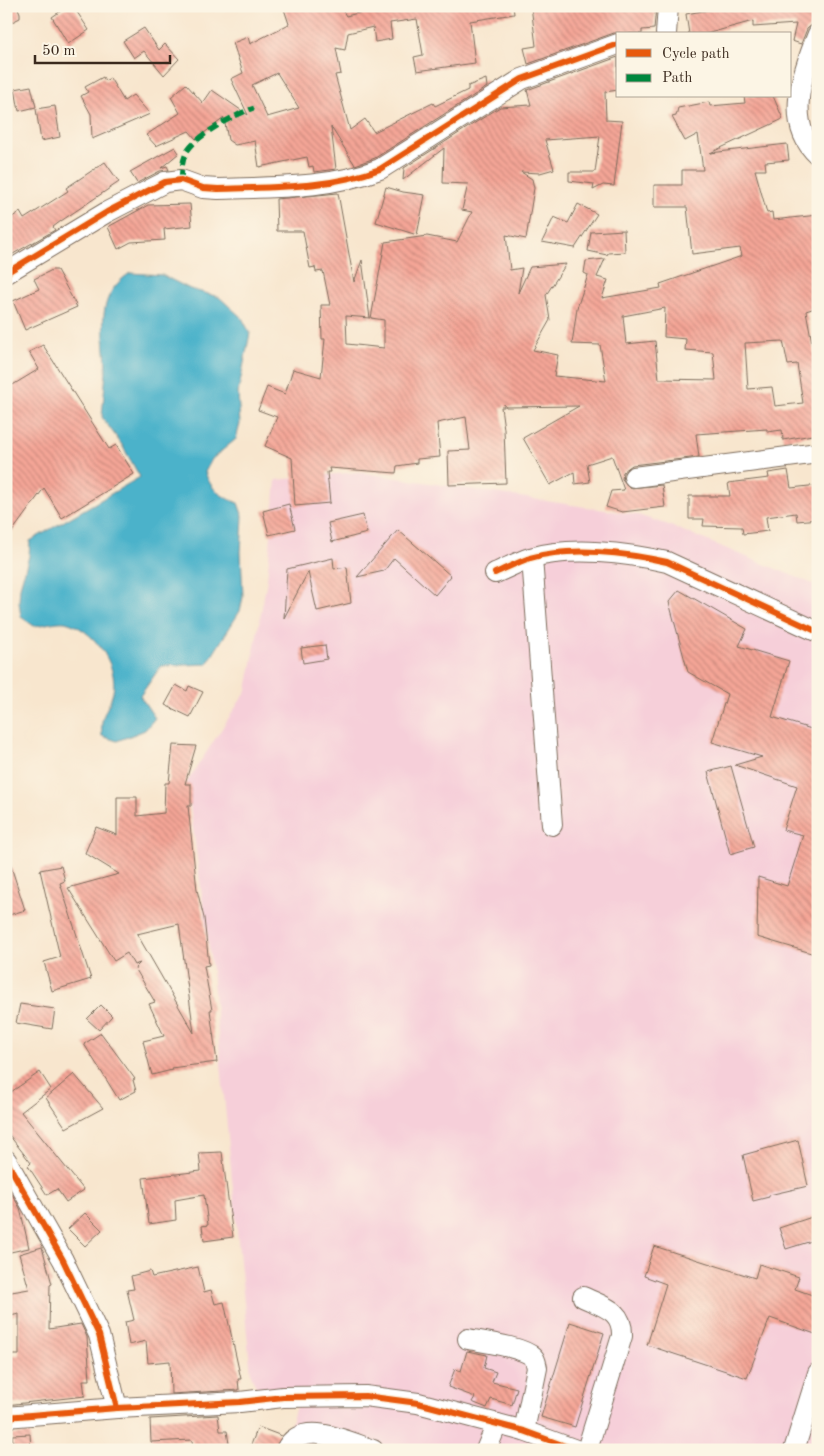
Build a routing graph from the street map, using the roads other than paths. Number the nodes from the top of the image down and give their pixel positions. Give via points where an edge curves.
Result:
1 (668, 6) edge
2 (666, 32) edge
3 (818, 34) edge
4 (616, 45) edge
5 (818, 155) edge
6 (6, 273) edge
7 (818, 452) edge
8 (634, 477) dead end
9 (532, 558) junction
10 (495, 573) dead end
11 (818, 632) edge
12 (552, 825) dead end
13 (6, 1160) edge
14 (583, 1297) dead end
15 (468, 1339) dead end
16 (818, 1373) edge
17 (117, 1408) junction
18 (6, 1417) edge
19 (497, 1424) junction
20 (524, 1431) junction
21 (286, 1450) edge
22 (373, 1450) edge
23 (486, 1450) edge
24 (576, 1450) edge
25 (587, 1450) edge
26 (794, 1450) edge

1 - 2 street
3 - 5 street via 800,81 798,109 803,132 811,149
4 - 6 street via 522,79 380,169 322,185 218,189 203,188 181,180 165,182 107,212
7 - 8 street
9 - 10 street
9 - 11 street via 581,552 625,554 667,562
9 - 12 street
13 - 17 street via 63,1260 99,1335
14 - 25 street via 610,1309 619,1317 622,1326 622,1336
15 - 20 street via 521,1352 536,1360
16 - 26 street
17 - 18 street
17 - 19 street via 313,1396 365,1396 418,1403
19 - 20 street
19 - 23 street
20 - 24 street
21 - 22 street via 292,1440 302,1435 326,1434

